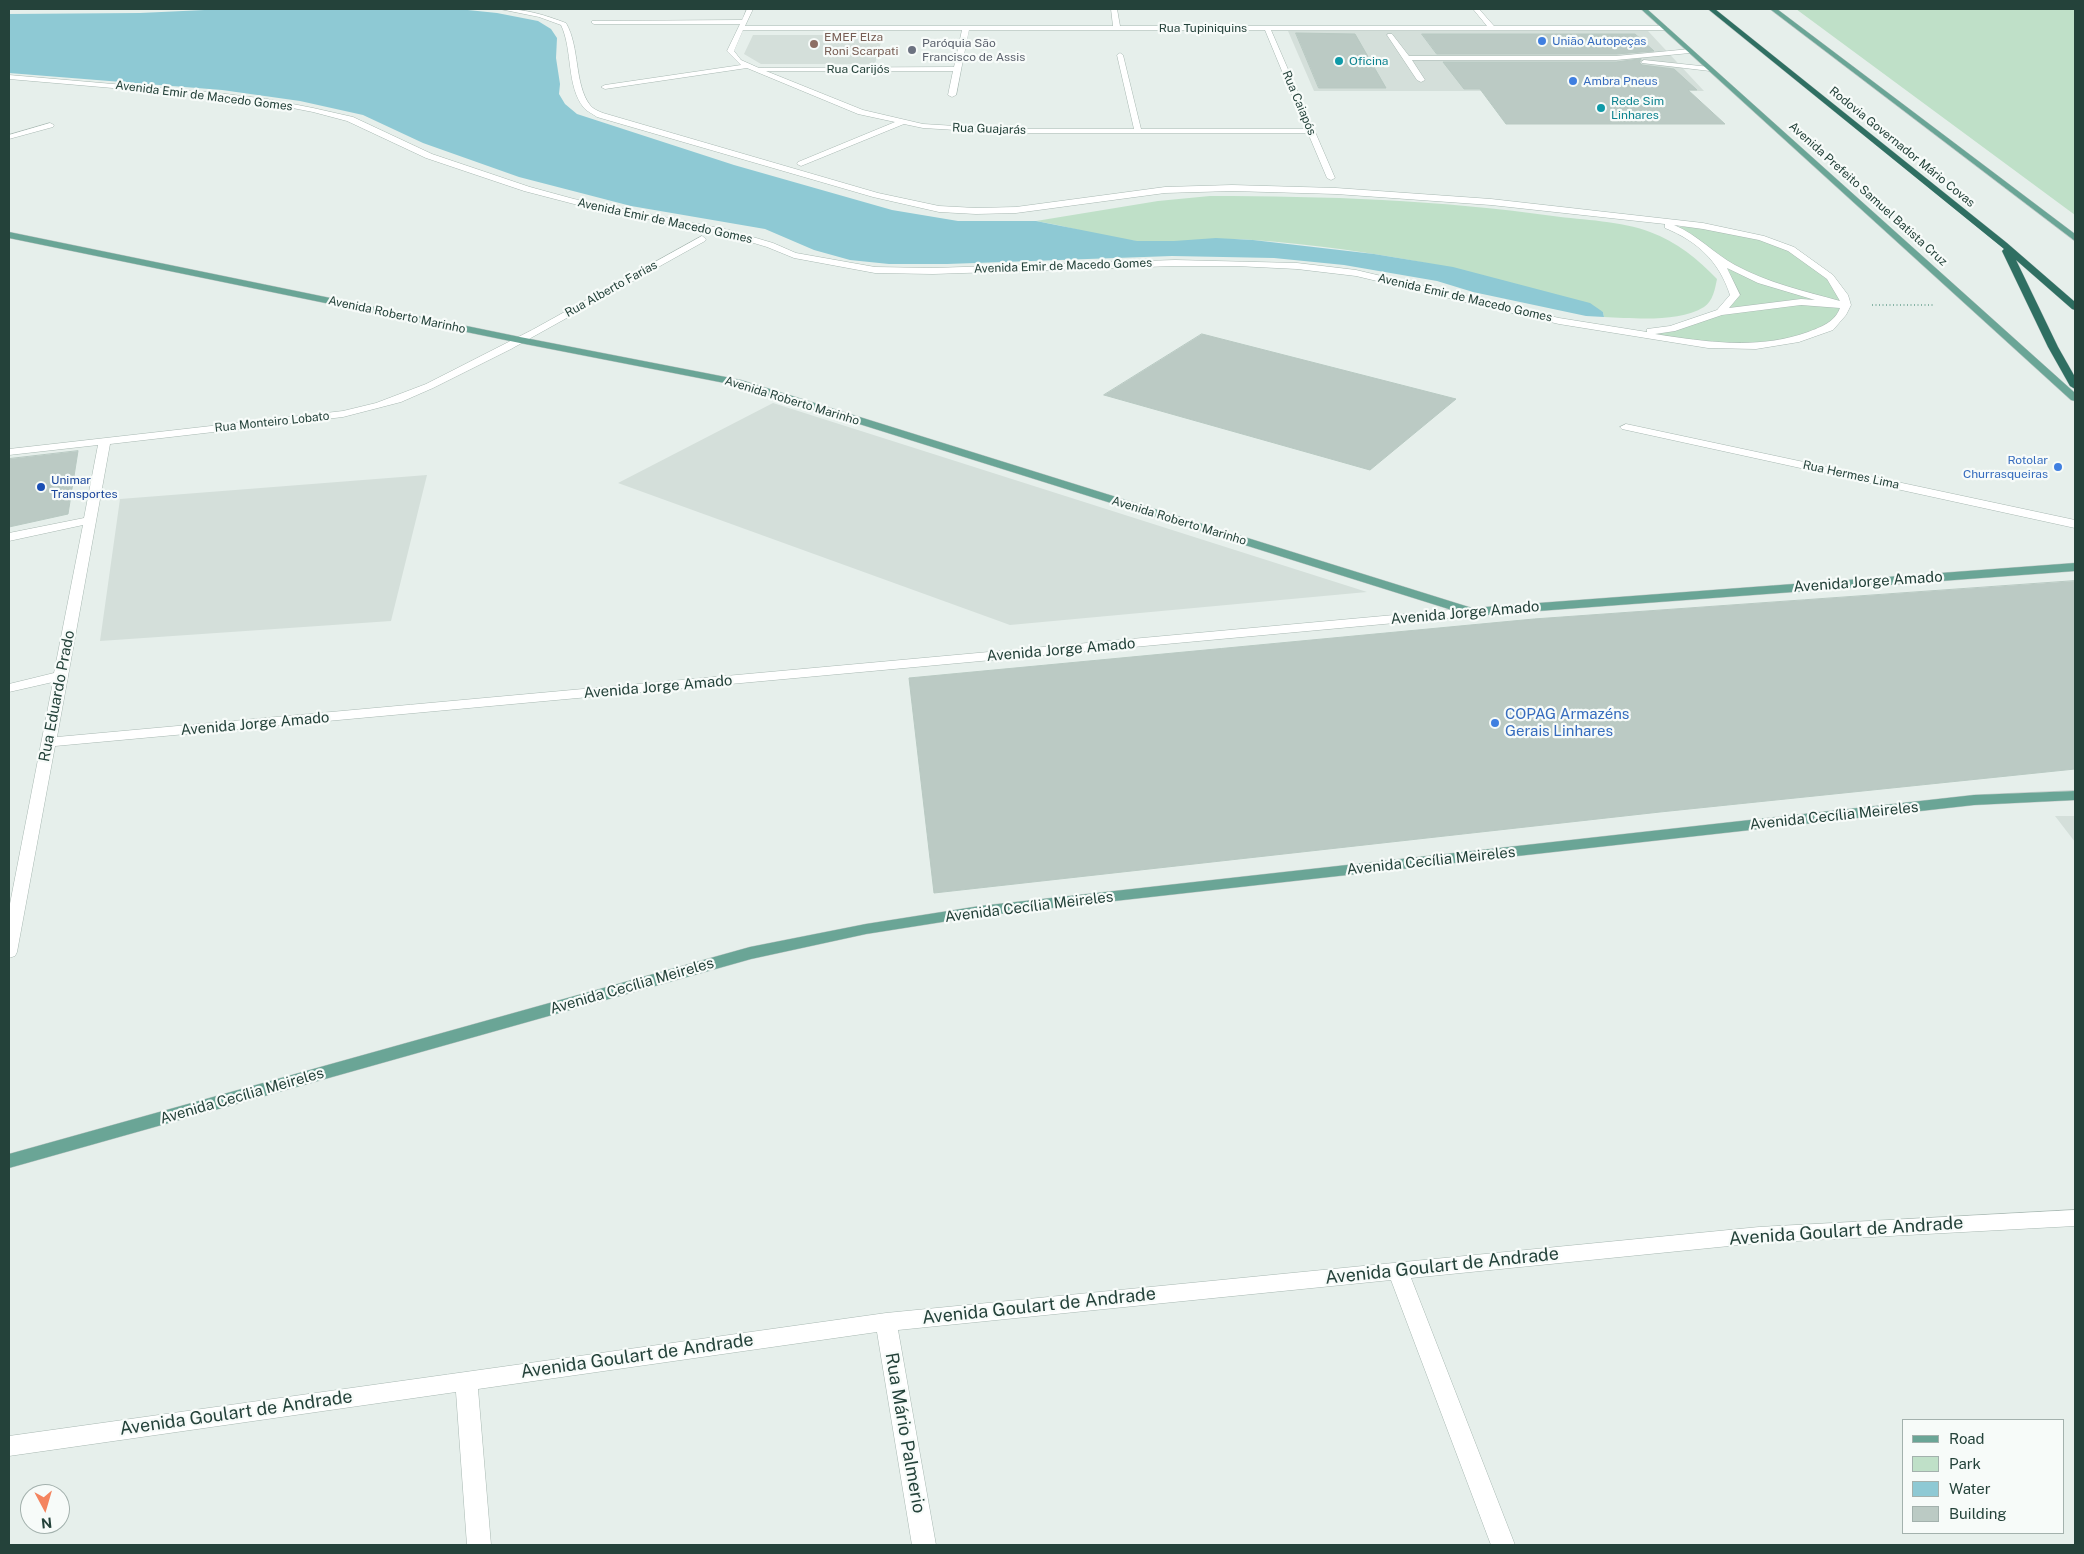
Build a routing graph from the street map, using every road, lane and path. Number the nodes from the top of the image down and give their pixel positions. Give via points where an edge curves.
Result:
1 (504, 9) edge
2 (750, 9) edge
3 (1114, 9) edge
4 (1476, 9) edge
5 (1644, 9) edge
6 (1711, 9) edge
7 (1773, 9) edge
8 (594, 22) dead end
9 (743, 25) junction
10 (966, 28) junction
11 (1117, 28) junction
12 (1267, 28) junction
13 (1492, 28) junction
14 (1665, 28) junction
15 (1390, 35) dead end
16 (1690, 51) junction
17 (1120, 55) dead end
18 (1407, 58) junction
19 (1616, 58) junction
20 (748, 66) junction
21 (757, 69) junction
22 (958, 69) junction
23 (1710, 69) junction
24 (9, 77) edge
25 (1421, 80) dead end
26 (606, 87) dead end
27 (952, 95) dead end
28 (902, 122) junction
29 (50, 125) dead end
30 (1138, 131) junction
31 (1311, 131) junction
32 (9, 137) edge
33 (801, 164) dead end
34 (1331, 178) dead end
35 (1628, 217) junction
36 (9, 235) edge
37 (2075, 238) edge
38 (702, 239) dead end
39 (2004, 245) junction
40 (1715, 256) junction
41 (1846, 305) junction
42 (1933, 305) dead end
43 (2075, 306) edge
44 (1720, 312) junction
45 (1628, 333) junction
46 (520, 340) junction
47 (2075, 386) edge
48 (2075, 398) edge
49 (1626, 427) dead end
50 (104, 440) junction
51 (9, 452) edge
52 (90, 520) junction
53 (2075, 524) edge
54 (9, 537) edge
55 (2075, 566) edge
56 (1472, 612) junction
57 (60, 676) junction
58 (9, 688) edge
59 (48, 742) junction
60 (2075, 795) edge
61 (13, 911) edge
62 (9, 952) edge
63 (9, 1161) edge
64 (2075, 1218) edge
65 (1398, 1271) junction
66 (886, 1322) junction
67 (466, 1380) junction
68 (9, 1446) edge
69 (479, 1545) edge
70 (924, 1545) edge
71 (1504, 1545) edge

1 - 35 street via 540,15 564,24 581,94 588,108 600,115 849,188 939,209 1016,210 1165,190 1232,188 1406,195
2 - 9 street, Rua Guajarás
3 - 11 street
4 - 13 street
5 - 14 main road, Avenida Prefeito Samuel Batista Cruz
6 - 39 highway, Rodovia Governador Mário Covas
7 - 37 main road
8 - 9 street, Rua Tupiniquins
9 - 10 street, Rua Tupiniquins
9 - 20 street, Rua Guajarás via 730,52
10 - 11 street, Rua Tupiniquins
10 - 22 street
11 - 12 street, Rua Tupiniquins
12 - 13 street, Rua Tupiniquins
12 - 31 street, Rua Caiapós
13 - 14 street, Rua Tupiniquins
14 - 16 main road, Avenida Prefeito Samuel Batista Cruz
15 - 18 street
16 - 19 street
16 - 23 main road, Avenida Prefeito Samuel Batista Cruz
17 - 30 street
18 - 19 street
18 - 25 street
19 - 23 street
20 - 21 street, Rua Guajarás
20 - 26 street
21 - 22 street, Rua Carijós
21 - 28 street, Rua Guajarás via 852,108
22 - 27 street
23 - 48 main road, Avenida Prefeito Samuel Batista Cruz
24 - 45 street, Avenida Emir de Macedo Gomes via 267,101 350,118 429,156 528,189 729,233 794,255 830,263 875,270 933,271 1236,262 1297,266 1382,278 1559,321
28 - 30 street, Rua Guajarás via 1004,131
28 - 33 street
29 - 32 street
30 - 31 street, Rua Guajarás
31 - 34 street, Rua Caiapós
35 - 40 street via 1671,227 1698,240
35 - 41 street via 1734,232 1790,249 1830,277
36 - 46 main road, Avenida Roberto Marinho
38 - 46 street, Rua Alberto Farias
39 - 43 highway, Rodovia Governador Mário Covas
39 - 47 highway
40 - 41 street via 1734,270 1782,289
40 - 44 street via 1730,278 1735,294
41 - 42 path
41 - 44 street, Avenida Emir de Macedo Gomes via 1801,302
41 - 45 street, Avenida Emir de Macedo Gomes via 1843,313 1828,328 1795,340 1756,346 1708,345
44 - 45 street, Avenida Emir de Macedo Gomes via 1671,329
46 - 50 street, Rua Monteiro Lobato via 412,395 370,410
46 - 56 main road, Avenida Roberto Marinho via 737,382
49 - 53 street, Rua Hermes Lima
50 - 51 street, Rua Monteiro Lobato
50 - 52 street, Rua Eduardo Prado
52 - 54 street
52 - 57 street, Rua Eduardo Prado
55 - 56 main road, Avenida Jorge Amado
56 - 59 street, Avenida Jorge Amado
57 - 58 street
57 - 59 street, Rua Eduardo Prado
59 - 61 street, Rua Eduardo Prado
60 - 63 main road, Avenida Cecília Meireles via 1974,800 980,911 866,930 750,953
61 - 62 street, Rua Eduardo Prado
64 - 65 street, Avenida Goulart de Andrade via 1759,1234
65 - 66 street, Avenida Goulart de Andrade
65 - 71 street
66 - 67 street, Avenida Goulart de Andrade
66 - 70 street, Rua Mário Palmerio
67 - 68 street, Avenida Goulart de Andrade
67 - 69 street

